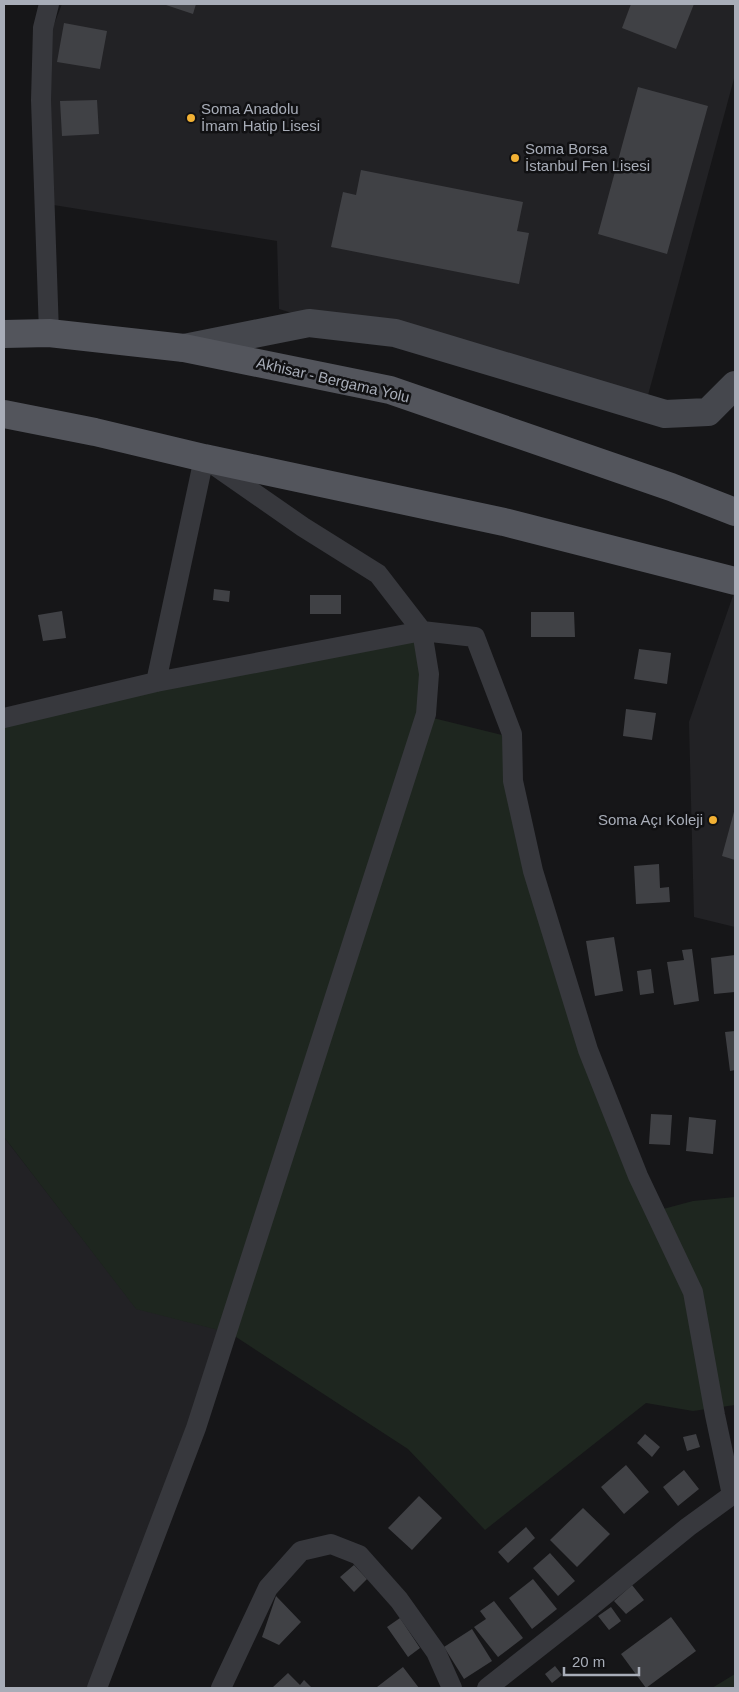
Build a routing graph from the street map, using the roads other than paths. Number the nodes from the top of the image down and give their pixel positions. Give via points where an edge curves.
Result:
1 (49, 4) edge
2 (49, 333) junction
3 (4, 334) edge
4 (184, 348) junction
5 (735, 384) edge
6 (4, 414) edge
7 (204, 458) junction
8 (735, 512) edge
9 (735, 581) edge
10 (422, 631) junction
11 (156, 682) junction
12 (4, 718) edge
13 (97, 1688) edge
14 (221, 1688) edge
15 (452, 1688) edge
16 (487, 1688) edge

1 - 2 street via 43,28 41,100
2 - 3 main road, Akhisar - Bergama Yolu
2 - 4 main road, Akhisar - Bergama Yolu
4 - 5 street via 309,323 395,333 665,414 708,412
4 - 8 main road, Akhisar - Bergama Yolu via 390,390 671,486
6 - 7 main road
7 - 9 main road via 504,522
7 - 10 street via 302,527 378,574
7 - 11 street
10 - 11 street
10 - 13 street via 429,674 426,714 196,1428
10 - 16 street via 475,637 512,734 512,781 533,871 588,1050 638,1176 693,1292 732,1495
11 - 12 street
14 - 15 street via 268,1588 301,1551 331,1544 360,1554 436,1652

